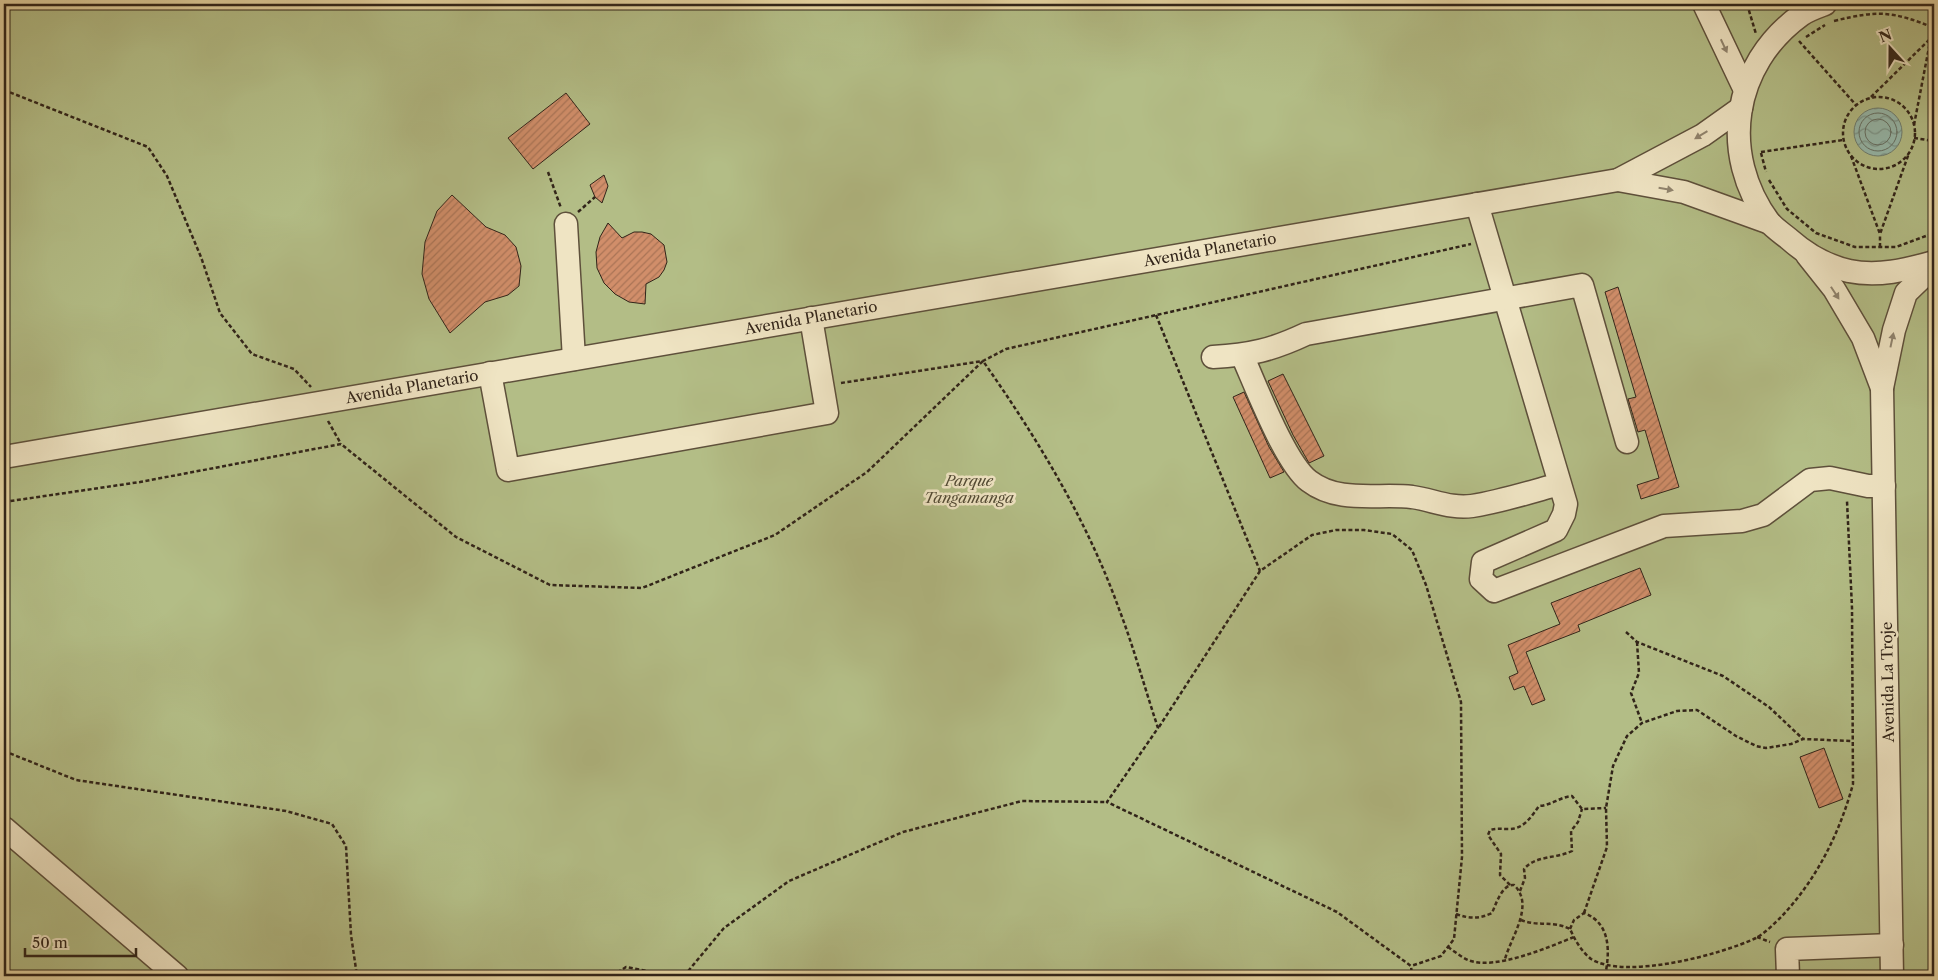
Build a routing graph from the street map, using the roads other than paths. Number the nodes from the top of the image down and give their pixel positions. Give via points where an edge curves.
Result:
1 (1704, 4) edge
2 (1825, 4) edge
3 (1743, 98) junction
4 (1618, 180) junction
5 (1472, 205) junction
6 (1770, 223) junction
7 (566, 224) road end
8 (1806, 254) junction
9 (1934, 264) edge
10 (1500, 300) junction
11 (811, 318) junction
12 (1242, 355) junction
13 (1213, 357) dead end
14 (574, 359) junction
15 (490, 373) junction
16 (1882, 388) junction
17 (1627, 442) dead end
18 (4, 457) edge
19 (1884, 486) junction
20 (1549, 487) junction
21 (1564, 514) junction
22 (4, 828) edge
23 (1892, 945) junction
24 (176, 976) edge
25 (1788, 976) edge
26 (1892, 976) edge

1 -> 3 street
2 - 3 street via 1802,14 1796,32 1767,46
3 -> 4 street, Avenida Planetario via 1703,135
3 - 6 street via 1737,135 1746,182
4 - 5 street, Avenida Planetario
4 -> 6 street, Avenida Planetario via 1684,192
5 - 10 street
5 - 10 street via 1478,242
5 - 11 street, Avenida Planetario
6 - 8 street
7 - 14 street
8 - 9 street via 1849,271 1895,273
8 -> 16 street, Avenida La Troje via 1834,289 1862,338
16 -> 9 street, Avenida La Troje via 1894,330 1906,293
10 - 12 street via 1306,334 1276,348
10 - 17 street via 1582,285
10 - 20 street
10 - 21 street via 1566,504
11 - 14 street, Avenida Planetario
11 - 15 street via 827,413 508,470
12 - 13 street
12 - 20 street via 1294,466 1309,481 1330,494 1411,497 1454,507 1471,506
14 - 15 street, Avenida Planetario
15 - 18 street, Avenida Planetario
16 - 19 street, Avenida La Troje
19 - 21 street via 1830,478 1810,480 1763,515 1742,520 1664,526 1494,591 1481,579 1482,562 1556,530
19 - 23 street, Avenida La Troje
20 - 21 street via 1556,507
22 - 24 street
23 - 25 street via 1787,949
23 - 26 street, Avenida La Troje

